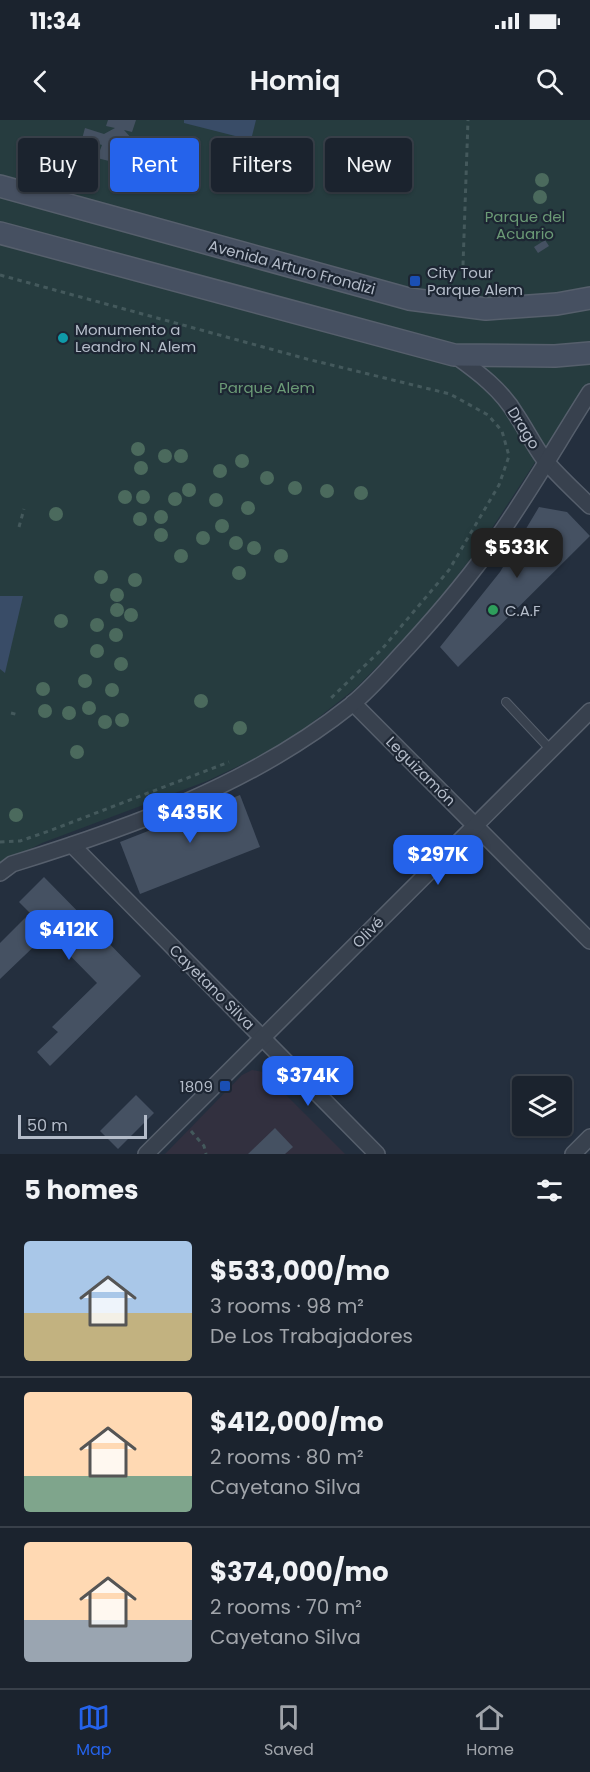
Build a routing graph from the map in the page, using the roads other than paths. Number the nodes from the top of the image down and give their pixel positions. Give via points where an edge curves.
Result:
1 (0, 186) edge
2 (0, 233) edge
3 (590, 298) edge
4 (590, 353) edge
5 (454, 355) junction
6 (590, 392) edge
7 (546, 461) junction
8 (590, 506) edge
9 (506, 702) dead end
10 (353, 703) junction
11 (590, 711) edge
12 (551, 750) junction
13 (475, 825) junction
14 (72, 846) junction
15 (4, 868) edge
16 (590, 941) edge
17 (262, 1037) junction
18 (590, 1137) edge
19 (146, 1154) edge
20 (377, 1154) edge
21 (573, 1154) edge

1 - 3 main road, Avenida Arturo Frondizi via 409,299 486,309
2 - 5 main road
4 - 5 main road via 544,357
5 - 7 street, Drago via 500,391
6 - 7 street
7 - 8 street, Drago
7 - 10 street via 500,534 445,606
9 - 12 lane
10 - 13 street, Leguizamón
10 - 14 street via 276,757 222,785 168,811
11 - 12 street, Olivé
12 - 13 street, Olivé
13 - 16 street, Leguizamón
13 - 17 street, Olivé
14 - 15 street
14 - 17 street, Cayetano Silva
17 - 19 street, Olivé
17 - 20 street, Cayetano Silva
18 - 21 street

